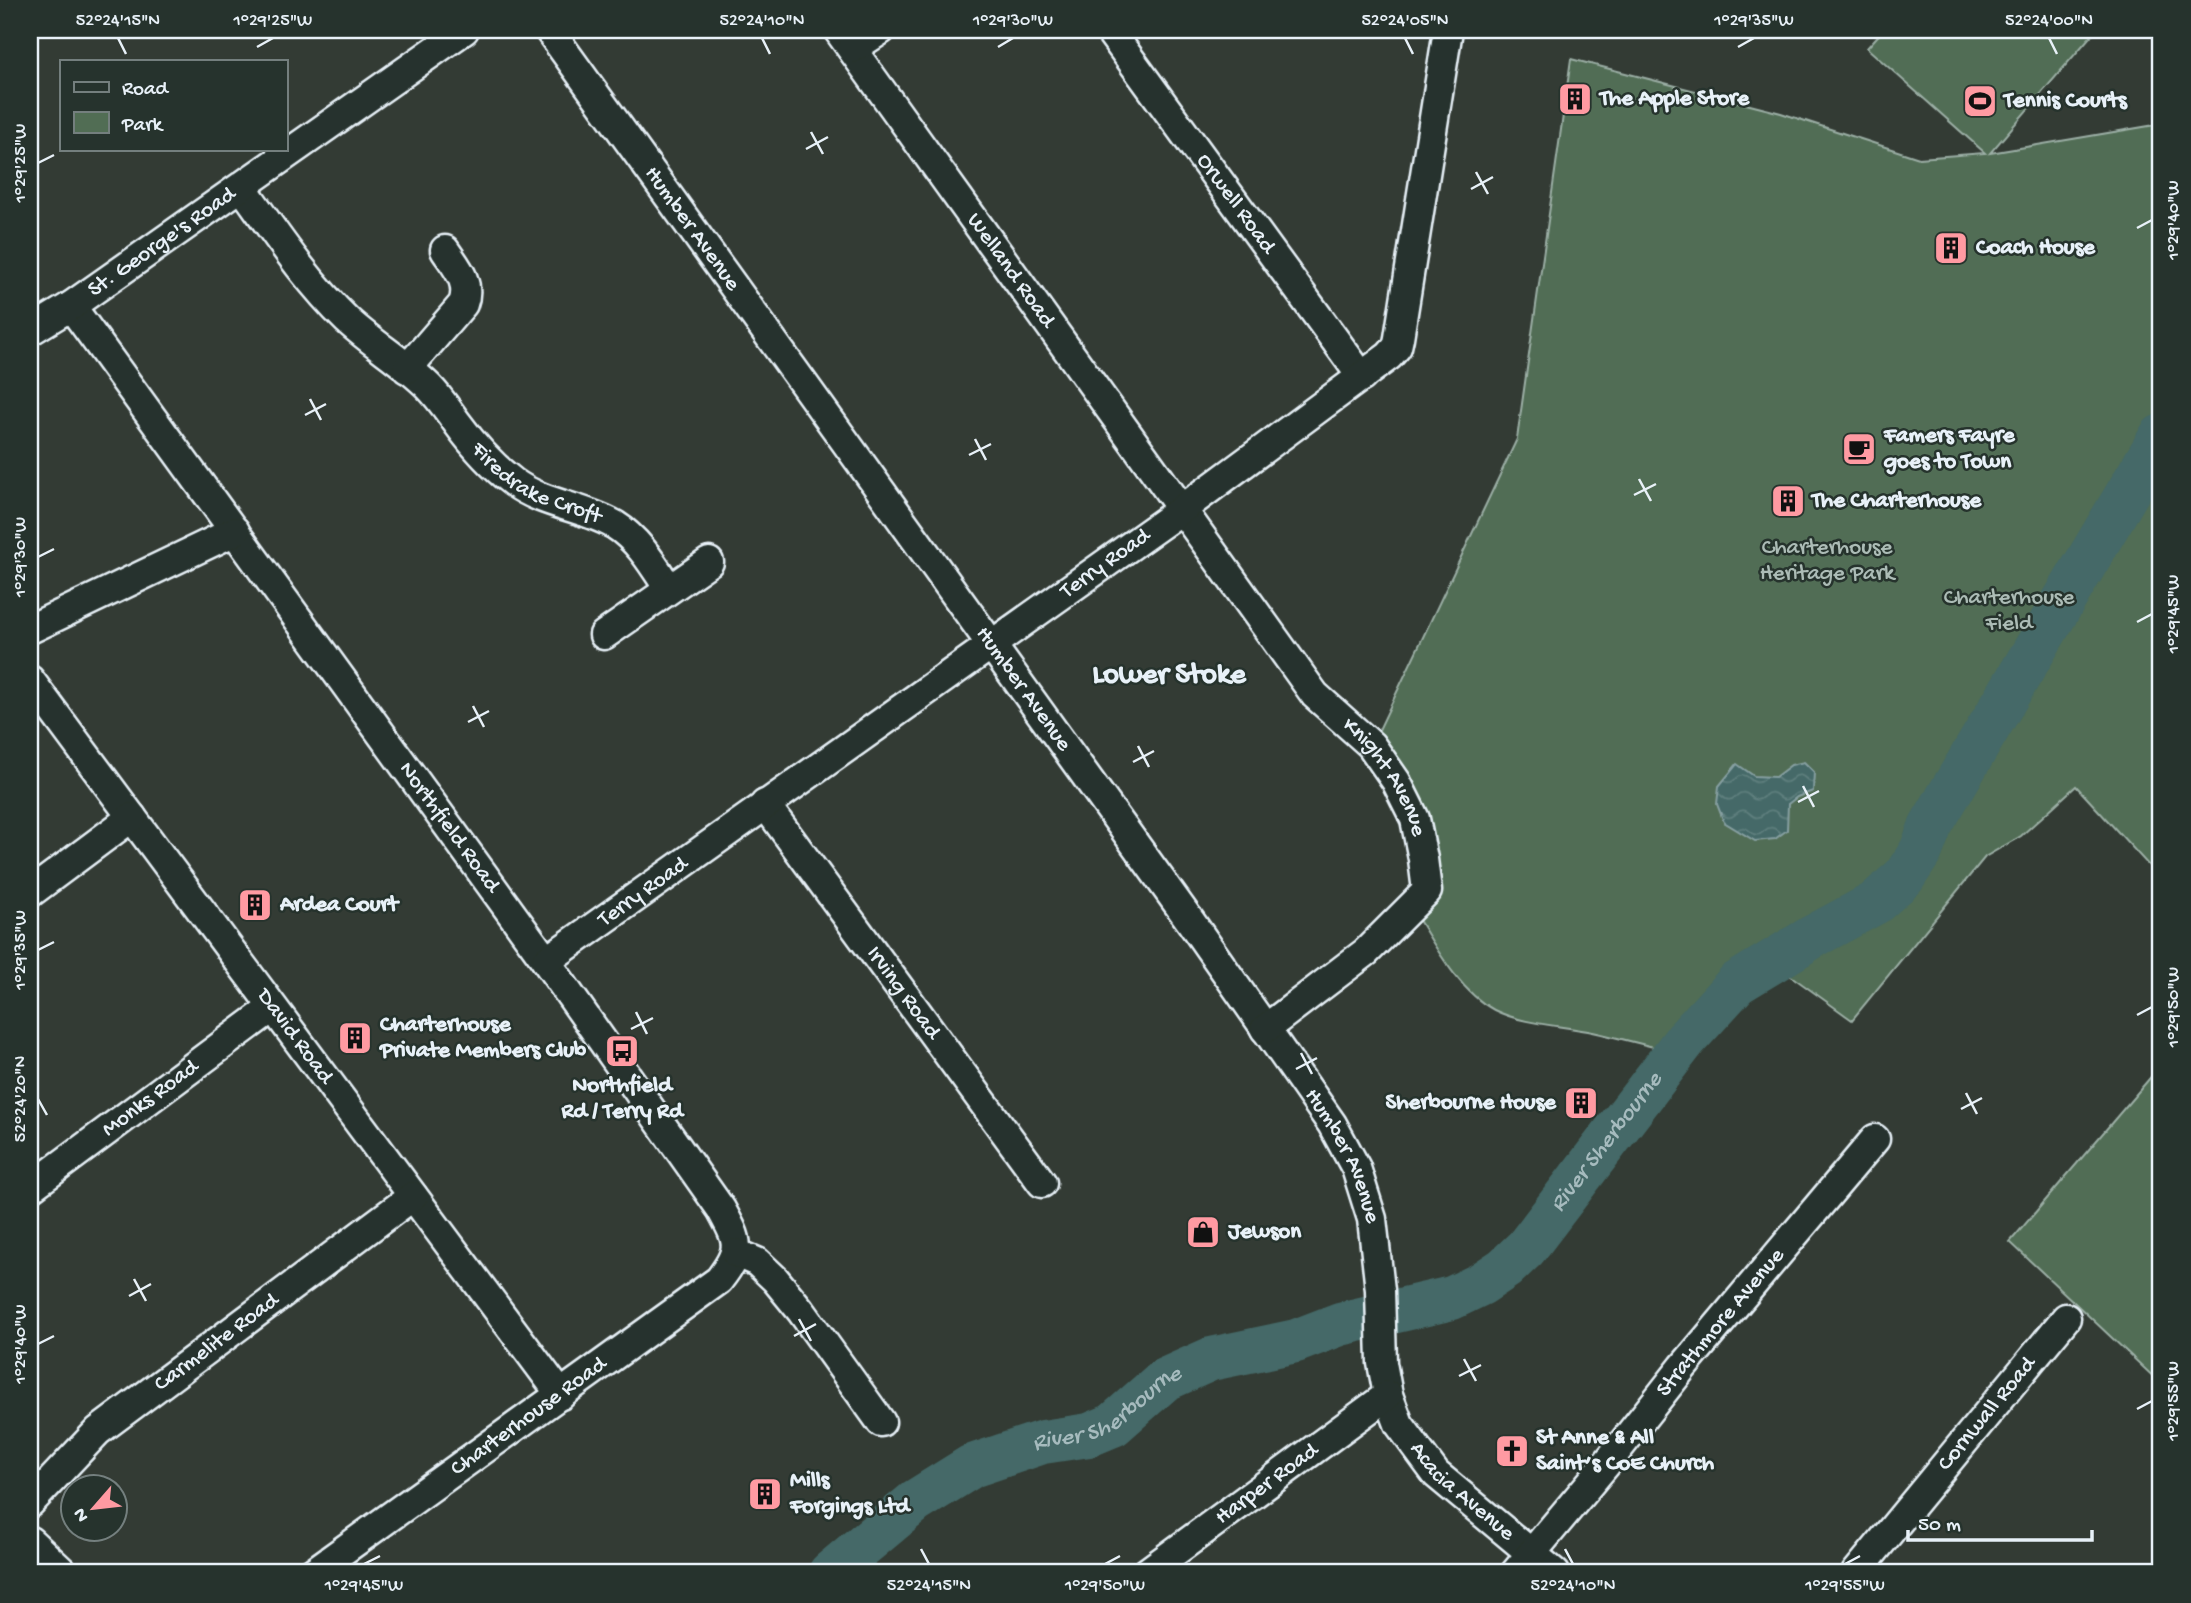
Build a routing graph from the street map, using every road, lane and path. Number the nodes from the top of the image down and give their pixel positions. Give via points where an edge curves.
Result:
1 (464, 30) edge
2 (549, 30) edge
3 (881, 30) edge
4 (1109, 30) edge
5 (1448, 30) edge
6 (845, 39) edge
7 (242, 187) junction
8 (445, 250) dead end
9 (71, 306) junction
10 (30, 331) edge
11 (407, 369) junction
12 (1362, 377) junction
13 (1181, 510) junction
14 (235, 531) junction
15 (709, 562) dead end
16 (669, 589) junction
17 (30, 629) edge
18 (604, 635) dead end
19 (990, 645) junction
20 (30, 680) edge
21 (765, 804) junction
22 (132, 817) junction
23 (30, 893) edge
24 (546, 961) junction
25 (272, 1008) junction
26 (1265, 1029) junction
27 (1875, 1139) dead end
28 (1042, 1183) dead end
29 (30, 1188) edge
30 (413, 1196) junction
31 (736, 1253) junction
32 (2066, 1318) dead end
33 (561, 1395) junction
34 (1388, 1395) junction
35 (881, 1422) dead end
36 (30, 1503) edge
37 (30, 1541) edge
38 (1523, 1564) edge
39 (64, 1573) edge
40 (312, 1573) edge
41 (1146, 1573) edge
42 (1555, 1573) edge
43 (1856, 1573) edge

1 - 7 street, St. George's Road
2 - 19 street, Humber Avenue
3 - 6 street
4 - 12 street, Orwell Road
5 - 12 street, Terry Road via 1397,347
6 - 13 street, Welland Road
7 - 9 street, St. George's Road
7 - 11 street, Firedrake Croft via 327,299
8 - 11 street via 463,277 466,295
9 - 10 street, St. George's Road
9 - 14 street, Northfield Road
11 - 16 street, Firedrake Croft via 428,386 480,451 513,482 554,504 616,526 640,547
12 - 13 street, Terry Road
13 - 19 street, Terry Road
13 - 26 street, Knight Avenue via 1315,695 1371,745 1390,772 1415,819 1423,859 1427,891 1413,907 1366,952
14 - 17 street
14 - 24 street, Northfield Road
15 - 16 street
16 - 18 street
19 - 21 street, Terry Road
19 - 26 street, Humber Avenue
20 - 22 street, David Road
21 - 24 street, Terry Road
21 - 28 street, Irving Road
22 - 23 street
22 - 25 street, David Road
24 - 31 street, Northfield Road via 721,1209 736,1237
25 - 29 street, Monks Road
25 - 30 street, David Road
26 - 34 street, Humber Avenue via 1332,1124 1356,1168 1372,1219
27 - 38 street, Strathmore Avenue
30 - 33 street, David Road
30 - 36 street, Carmelite Road via 99,1431
31 - 33 street, Charterhouse Road via 719,1280
31 - 35 street via 757,1262 775,1279
32 - 43 street, Cornwall Road
33 - 40 street, Charterhouse Road
34 - 38 street, Acacia Avenue via 1399,1424 1436,1474
34 - 41 street, Harper Road
37 - 39 street
38 - 42 street, Acacia Avenue

